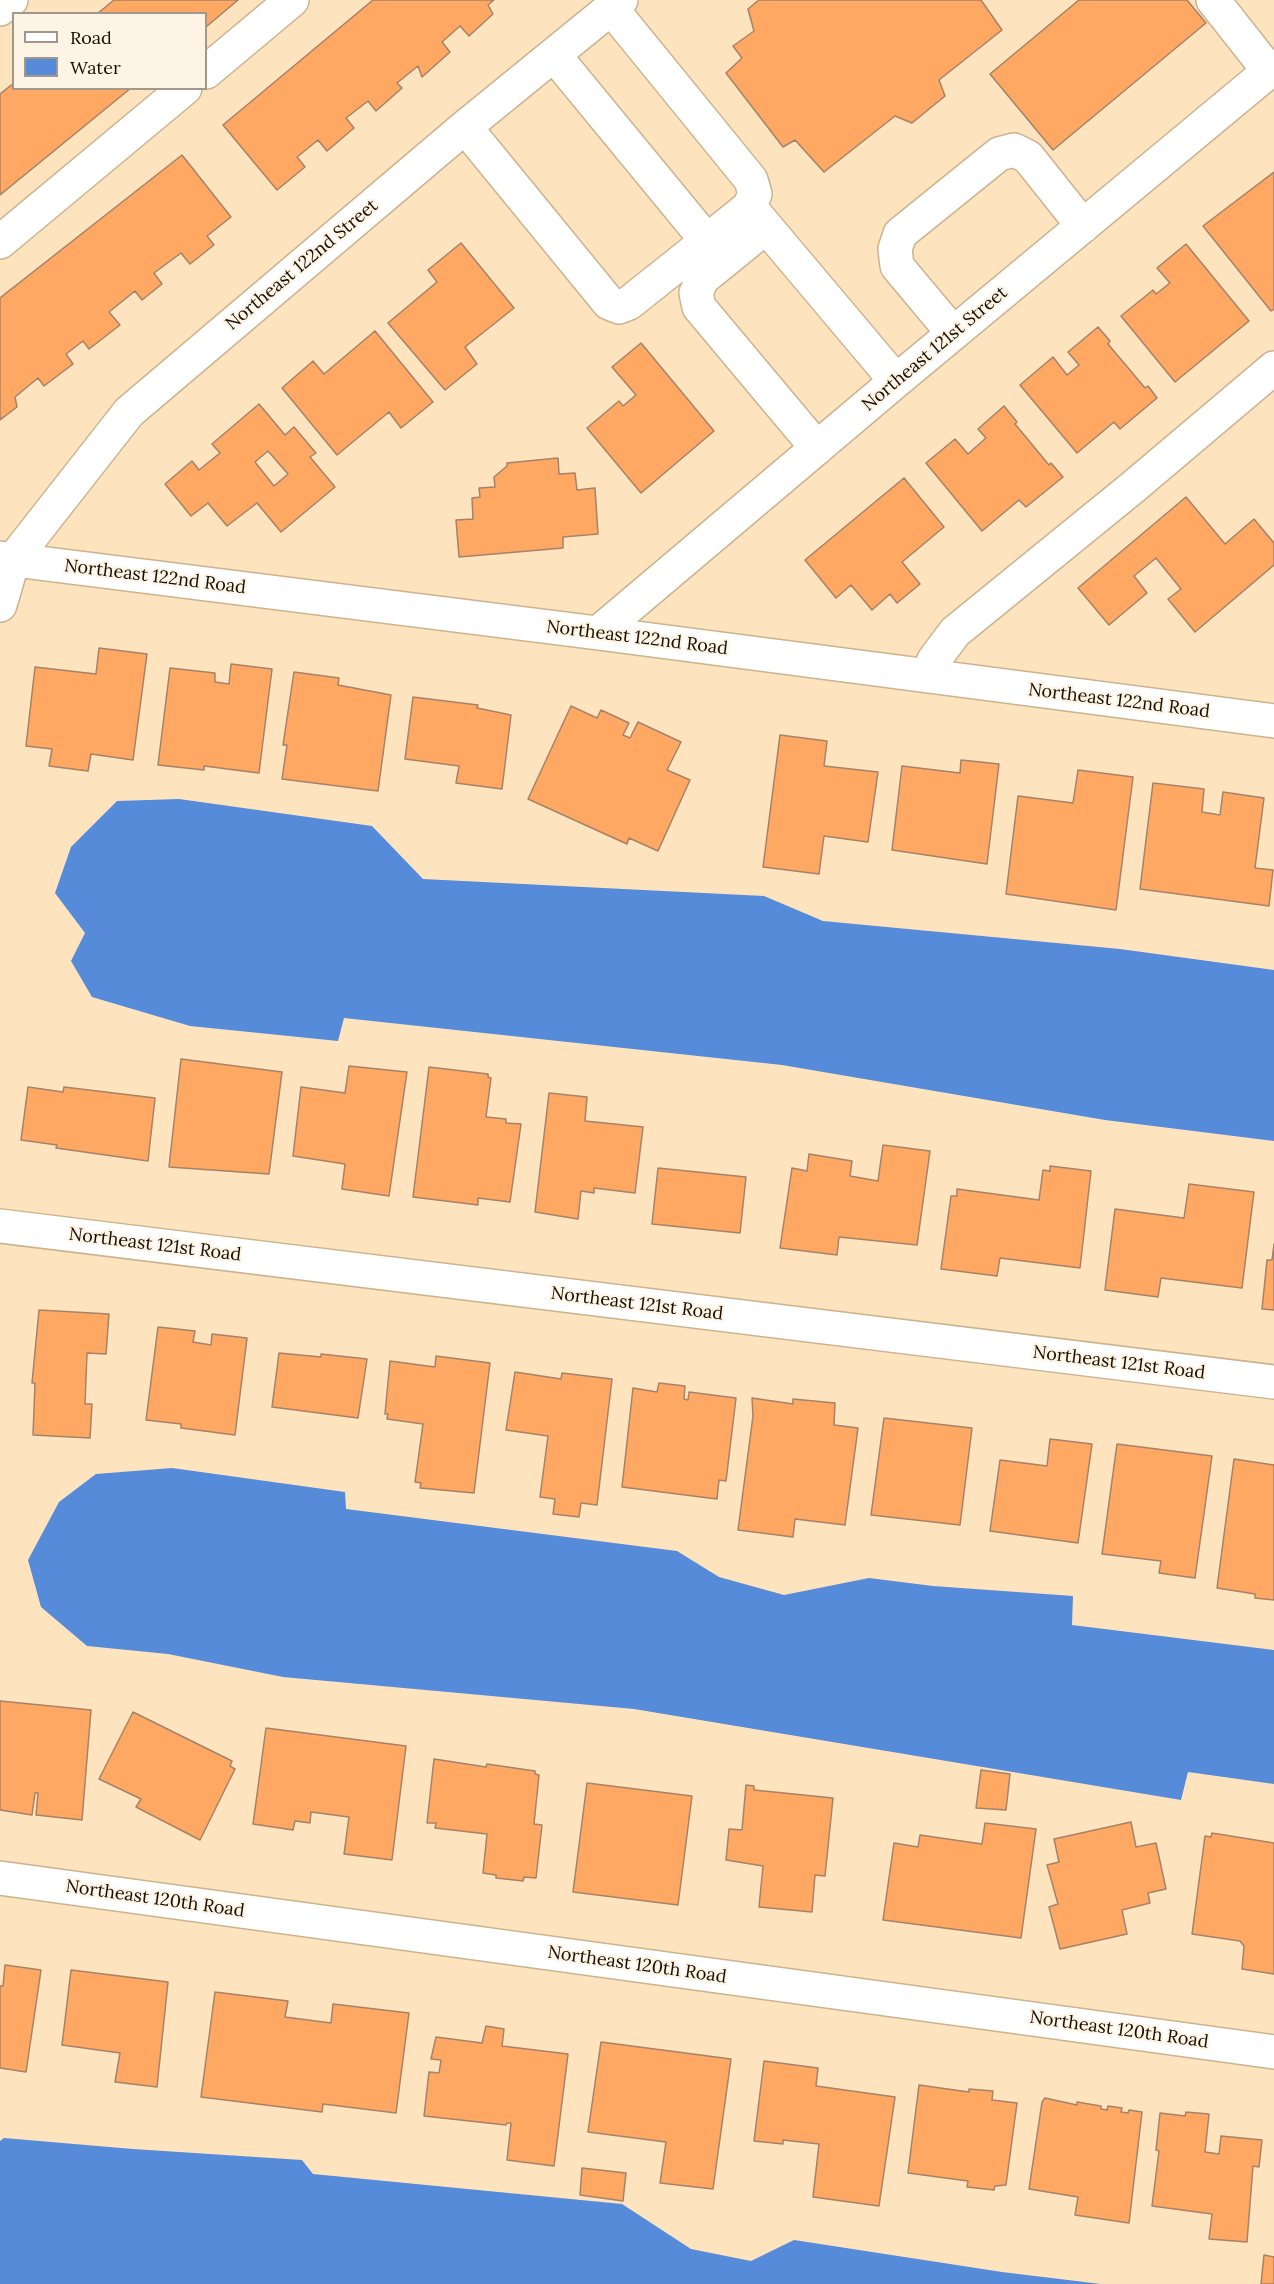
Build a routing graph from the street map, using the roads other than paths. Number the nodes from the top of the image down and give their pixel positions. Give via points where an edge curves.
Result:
1 (11, 0) edge
2 (292, 0) edge
3 (1213, 0) edge
4 (616, 4) edge
5 (0, 9) edge
6 (554, 55) junction
7 (1272, 69) edge
8 (207, 71) edge
9 (183, 90) edge
10 (465, 127) junction
11 (758, 217) junction
12 (1083, 226) junction
13 (706, 241) junction
14 (0, 242) edge
15 (953, 333) junction
16 (1274, 368) edge
17 (896, 381) junction
18 (817, 448) junction
19 (6, 559) edge
20 (0, 605) edge
21 (598, 633) junction
22 (927, 676) junction
23 (1274, 721) edge
24 (0, 1226) edge
25 (1274, 1382) edge
26 (0, 1878) edge
27 (1274, 2052) edge

1 - 5 street
2 - 8 street
3 - 7 street
4 - 6 street, Northeast 122nd Street
4 - 11 street via 751,180
6 - 10 street, Northeast 122nd Street
6 - 13 street
7 - 12 street, Northeast 121st Street
9 - 14 street
10 - 13 street via 609,303 629,303
10 - 19 street, Northeast 122nd Street via 129,412
11 - 13 street
11 - 17 street
11 - 18 street via 702,279 696,293 699,307
12 - 15 street, Northeast 121st Street
12 - 15 street via 1028,157 1014,150 999,154 909,226 900,234 895,249 897,266
15 - 17 street, Northeast 121st Street
16 - 22 street via 955,632
17 - 18 street, Northeast 121st Street
18 - 21 street, Northeast 121st Street
19 - 20 street
19 - 21 street, Northeast 122nd Road
21 - 22 street, Northeast 122nd Road
22 - 23 street, Northeast 122nd Road
24 - 25 street, Northeast 121st Road
26 - 27 street, Northeast 120th Road

